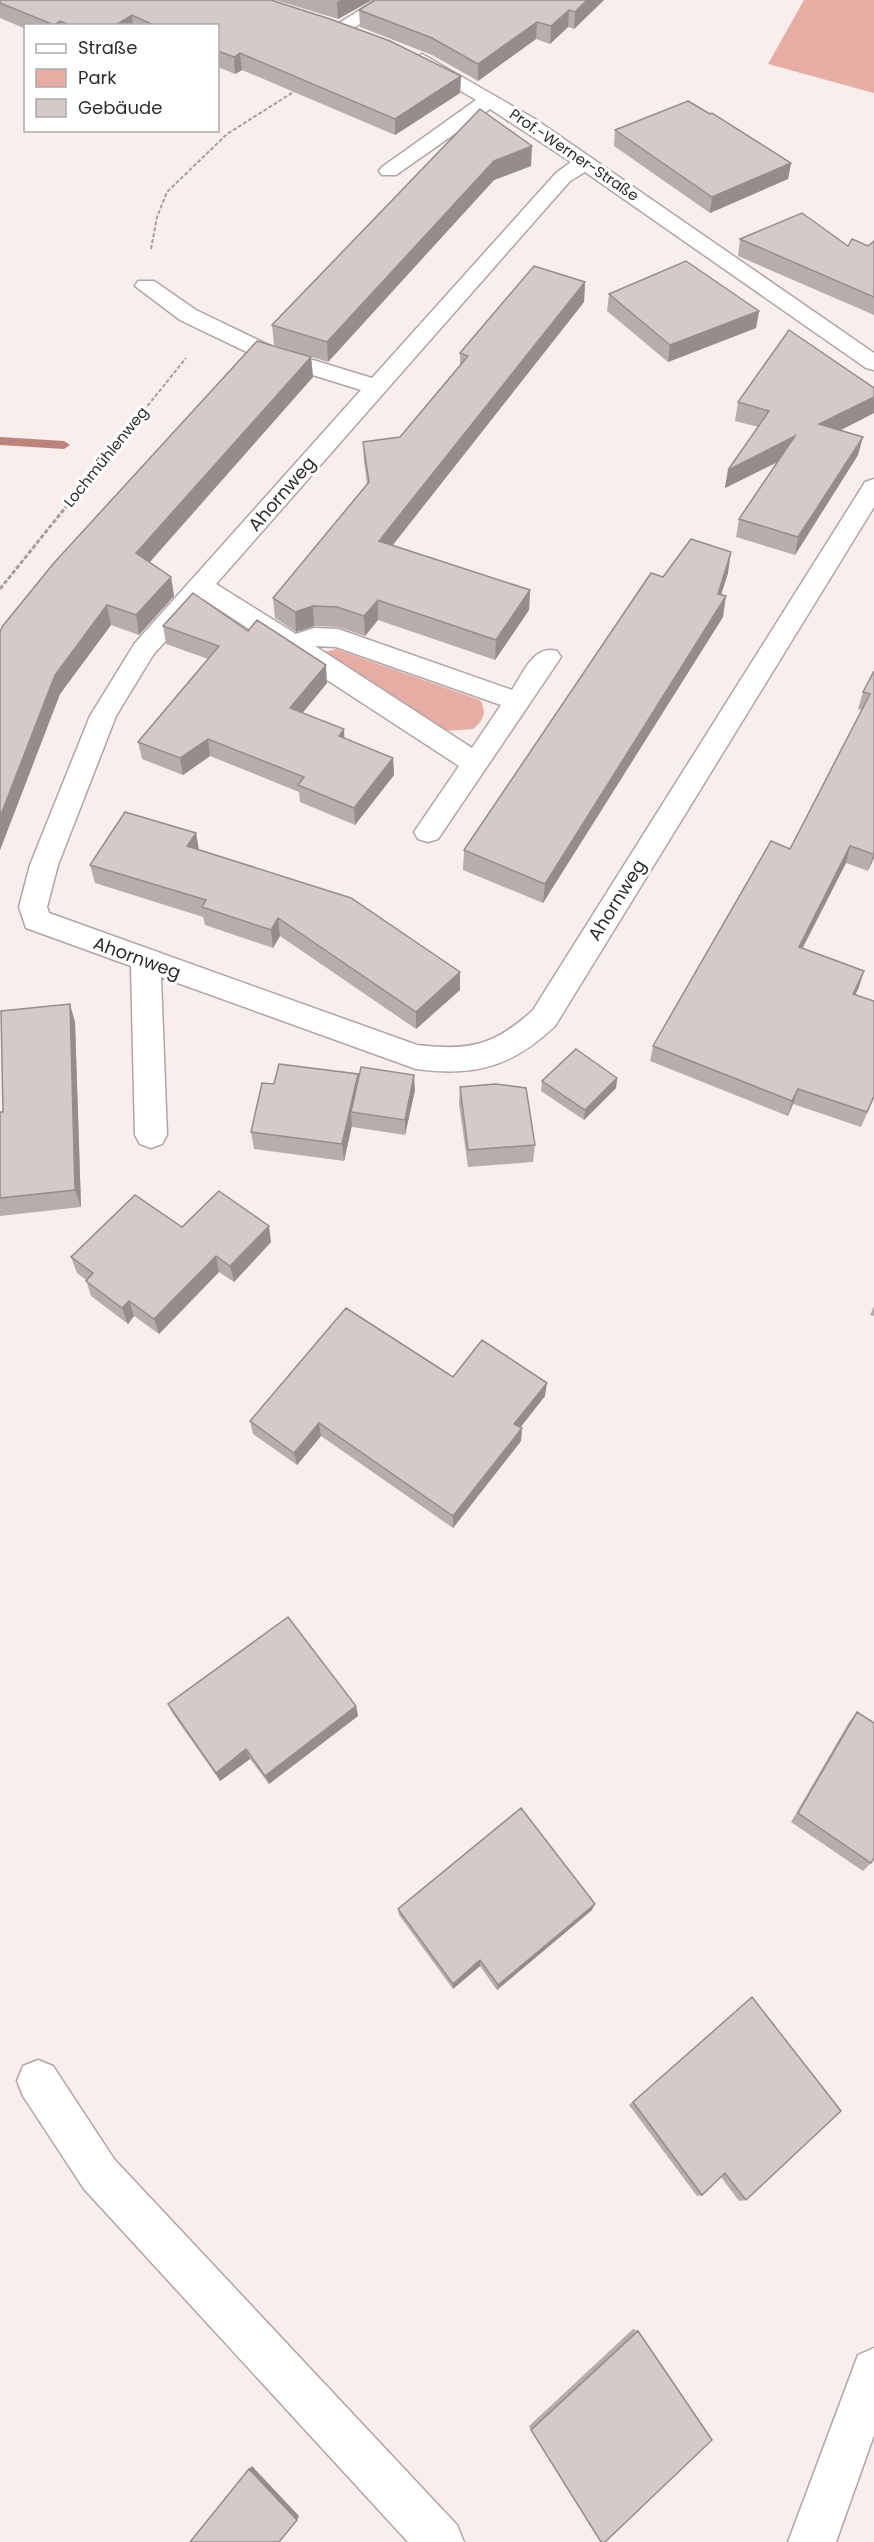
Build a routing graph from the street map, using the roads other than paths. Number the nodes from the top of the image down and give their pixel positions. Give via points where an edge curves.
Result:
1 (390, 0) edge
2 (320, 22) edge
3 (340, 28) junction
4 (361, 36) edge
5 (403, 53) edge
6 (492, 100) junction
7 (586, 162) junction
8 (389, 171) dead end
9 (146, 286) road end
10 (874, 363) edge
11 (376, 387) junction
12 (874, 487) edge
13 (201, 586) junction
14 (293, 644) junction
15 (548, 657) dead end
16 (516, 701) junction
17 (475, 763) junction
18 (428, 832) dead end
19 (146, 961) junction
20 (151, 1135) dead end
21 (38, 2080) dead end
22 (874, 2371) edge
23 (440, 2542) edge
24 (812, 2542) edge

1 - 3 street
2 - 3 street
3 - 4 street
5 - 6 street, Prof.-Werner-Straße via 452,75
6 - 7 street, Prof.-Werner-Straße
6 - 8 street
7 - 10 street, Prof.-Werner-Straße
7 - 11 street, Ahornweg via 563,177
9 - 11 street via 188,315 269,354
11 - 13 street, Ahornweg
12 - 19 street, Ahornweg via 544,1018 523,1040 498,1053 475,1058 445,1062 416,1057
13 - 14 street
13 - 19 street, Ahornweg via 144,649 103,717 44,865 33,907 36,920
14 - 16 street via 314,637 338,639
14 - 17 street
15 - 16 street
16 - 17 street
17 - 18 street
19 - 20 street
21 - 23 street via 99,2174
22 - 24 street

